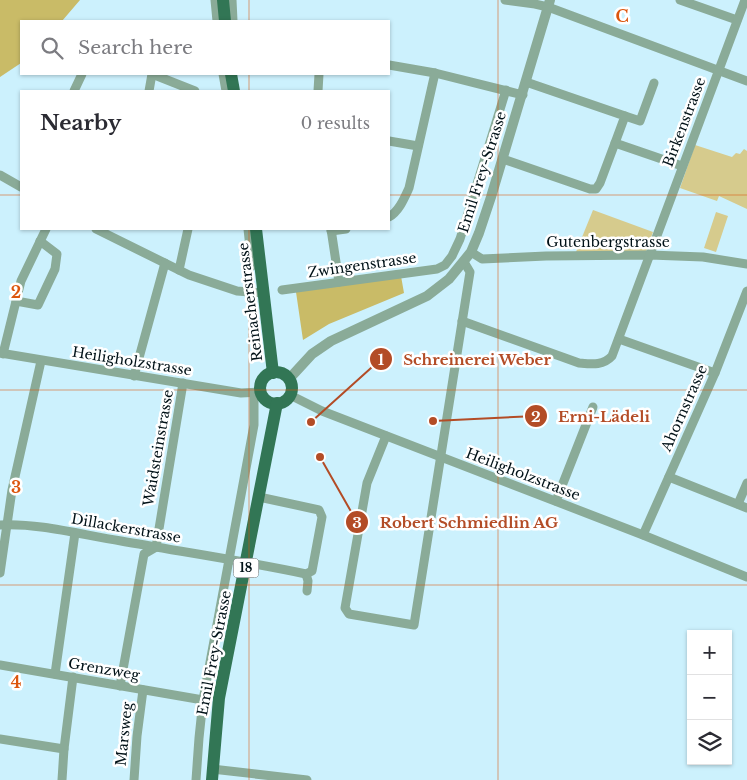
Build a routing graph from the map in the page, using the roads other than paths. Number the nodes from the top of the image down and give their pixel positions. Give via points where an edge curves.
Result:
1 (215, 0) edge
2 (223, 0) edge
3 (232, 0) edge
4 (505, 0) edge
5 (680, 0) edge
6 (745, 0) edge
7 (549, 4) edge
8 (217, 20) edge
9 (225, 20) edge
10 (233, 20) edge
11 (737, 20) junction
12 (390, 65) edge
13 (718, 70) junction
14 (434, 72) junction
15 (82, 75) edge
16 (152, 75) edge
17 (154, 75) edge
18 (223, 75) edge
19 (231, 75) edge
20 (319, 75) edge
21 (747, 81) edge
22 (526, 82) junction
23 (654, 82) dead end
24 (74, 90) edge
25 (149, 90) edge
26 (192, 90) edge
27 (226, 90) edge
28 (234, 90) edge
29 (318, 90) edge
30 (506, 90) junction
31 (523, 95) junction
32 (625, 116) junction
33 (390, 141) edge
34 (615, 143) junction
35 (418, 146) junction
36 (503, 159) junction
37 (682, 166) junction
38 (0, 175) edge
39 (20, 186) edge
40 (390, 216) edge
41 (46, 230) edge
42 (98, 230) edge
43 (119, 230) edge
44 (188, 230) edge
45 (248, 230) edge
46 (256, 230) edge
47 (331, 230) edge
48 (116, 239) junction
49 (40, 241) junction
50 (471, 252) junction
51 (650, 255) junction
52 (464, 262) junction
53 (165, 263) junction
54 (747, 264) edge
55 (252, 266) dead end
56 (179, 270) junction
57 (339, 282) junction
58 (282, 290) dead end
59 (747, 291) edge
60 (264, 293) junction
61 (16, 301) junction
62 (462, 320) junction
63 (619, 339) junction
64 (2, 354) edge
65 (41, 361) junction
66 (274, 372) junction
67 (715, 373) junction
68 (134, 376) junction
69 (288, 378) junction
70 (183, 383) junction
71 (257, 392) junction
72 (290, 395) junction
73 (277, 403) junction
74 (593, 407) dead end
75 (386, 436) junction
76 (441, 457) junction
77 (669, 477) junction
78 (747, 483) edge
79 (259, 497) junction
80 (556, 502) junction
81 (738, 504) junction
82 (747, 508) edge
83 (3, 525) edge
84 (75, 533) junction
85 (643, 535) junction
86 (156, 547) junction
87 (228, 560) junction
88 (247, 563) junction
89 (0, 573) edge
90 (306, 574) junction
91 (747, 577) edge
92 (307, 591) dead end
93 (0, 664) edge
94 (55, 674) junction
95 (73, 677) junction
96 (120, 686) junction
97 (143, 690) junction
98 (203, 700) junction
99 (0, 739) edge
100 (64, 749) junction
101 (212, 774) edge
102 (260, 778) edge
103 (294, 779) edge
104 (62, 780) edge
105 (134, 780) edge
106 (196, 780) edge
107 (307, 780) edge

1 - 8 street
2 - 9 main road
3 - 10 street
4 - 7 street
5 - 11 street
6 - 11 street, Birkenstrasse
7 - 13 street
7 - 22 street, Emil Frey-Strasse
11 - 13 street, Birkenstrasse
12 - 14 street
13 - 21 street
13 - 37 street, Birkenstrasse
14 - 30 street
14 - 35 street
15 - 24 street
16 - 25 street
17 - 26 street
18 - 27 street
19 - 28 main road
20 - 29 street
22 - 31 street, Emil Frey-Strasse
22 - 32 street
23 - 32 street via 640,121
30 - 31 street
30 - 57 street, Zwingenstrasse via 465,222 452,256 445,265
31 - 36 street, Emil Frey-Strasse
32 - 34 street
33 - 35 street
34 - 36 street via 596,189
34 - 37 street
35 - 40 street via 409,188 403,202
36 - 50 street, Emil Frey-Strasse
37 - 51 street, Birkenstrasse
38 - 39 street
41 - 49 street
42 - 48 street
43 - 48 street
44 - 56 street
45 - 55 street
46 - 60 main road, Reinacherstrasse
47 - 57 street
48 - 53 street
49 - 61 street
49 - 61 street via 57,254 55,269 38,305
50 - 51 street, Gutenbergstrasse via 482,259
50 - 52 street, Emil Frey-Strasse
51 - 54 street, Gutenbergstrasse via 704,257
51 - 63 street, Birkenstrasse
52 - 62 street via 470,272
52 - 69 street, Emil Frey-Strasse via 427,296 331,340
53 - 56 street
53 - 68 street
56 - 60 street via 237,291
57 - 58 street, Zwingenstrasse
59 - 67 street, Ahornstrasse
60 - 66 main road, Reinacherstrasse
61 - 64 street
62 - 63 street, Birkenstrasse via 579,362 595,364 606,362 612,356
62 - 76 street
63 - 67 street
64 - 65 street, Heiligholzstrasse
65 - 68 street, Heiligholzstrasse
65 - 83 street
66 - 69 main road
66 - 71 main road via 263,379
67 - 77 street, Ahornstrasse
68 - 70 street, Heiligholzstrasse
69 - 72 main road via 292,386
70 - 71 street, Heiligholzstrasse via 241,393
70 - 86 street, Waidsteinstrasse
71 - 73 main road via 266,400
71 - 87 street via 254,425
72 - 73 main road
72 - 75 street, Heiligholzstrasse
73 - 79 main road, Emil Frey-Strasse / 18
74 - 80 street
75 - 76 street, Heiligholzstrasse
75 - 76 street via 367,483 345,608 349,614 414,625
76 - 80 street, Heiligholzstrasse
77 - 81 street
77 - 85 street, Ahornstrasse
78 - 81 street
79 - 88 main road, Emil Frey-Strasse / 18
79 - 90 street via 319,510 322,517 312,572
80 - 85 street, Heiligholzstrasse
81 - 82 street
83 - 84 street, Dillackerstrasse via 17,524
83 - 89 street
84 - 86 street, Dillackerstrasse
84 - 94 street
85 - 91 street, Heiligholzstrasse
86 - 87 street, Dillackerstrasse
86 - 96 street via 144,554
87 - 88 street, Dillackerstrasse
87 - 98 street
88 - 90 street, Dillackerstrasse
88 - 101 main road, Emil Frey-Strasse / 18 via 219,698
90 - 92 street
93 - 94 street, Grenzweg
94 - 95 street, Grenzweg
95 - 96 street, Grenzweg
95 - 100 street
96 - 97 street, Grenzweg
97 - 98 street, Grenzweg
97 - 105 street, Marsweg
98 - 106 street
99 - 100 street
100 - 104 street
101 - 102 street
102 - 103 street
103 - 107 street

